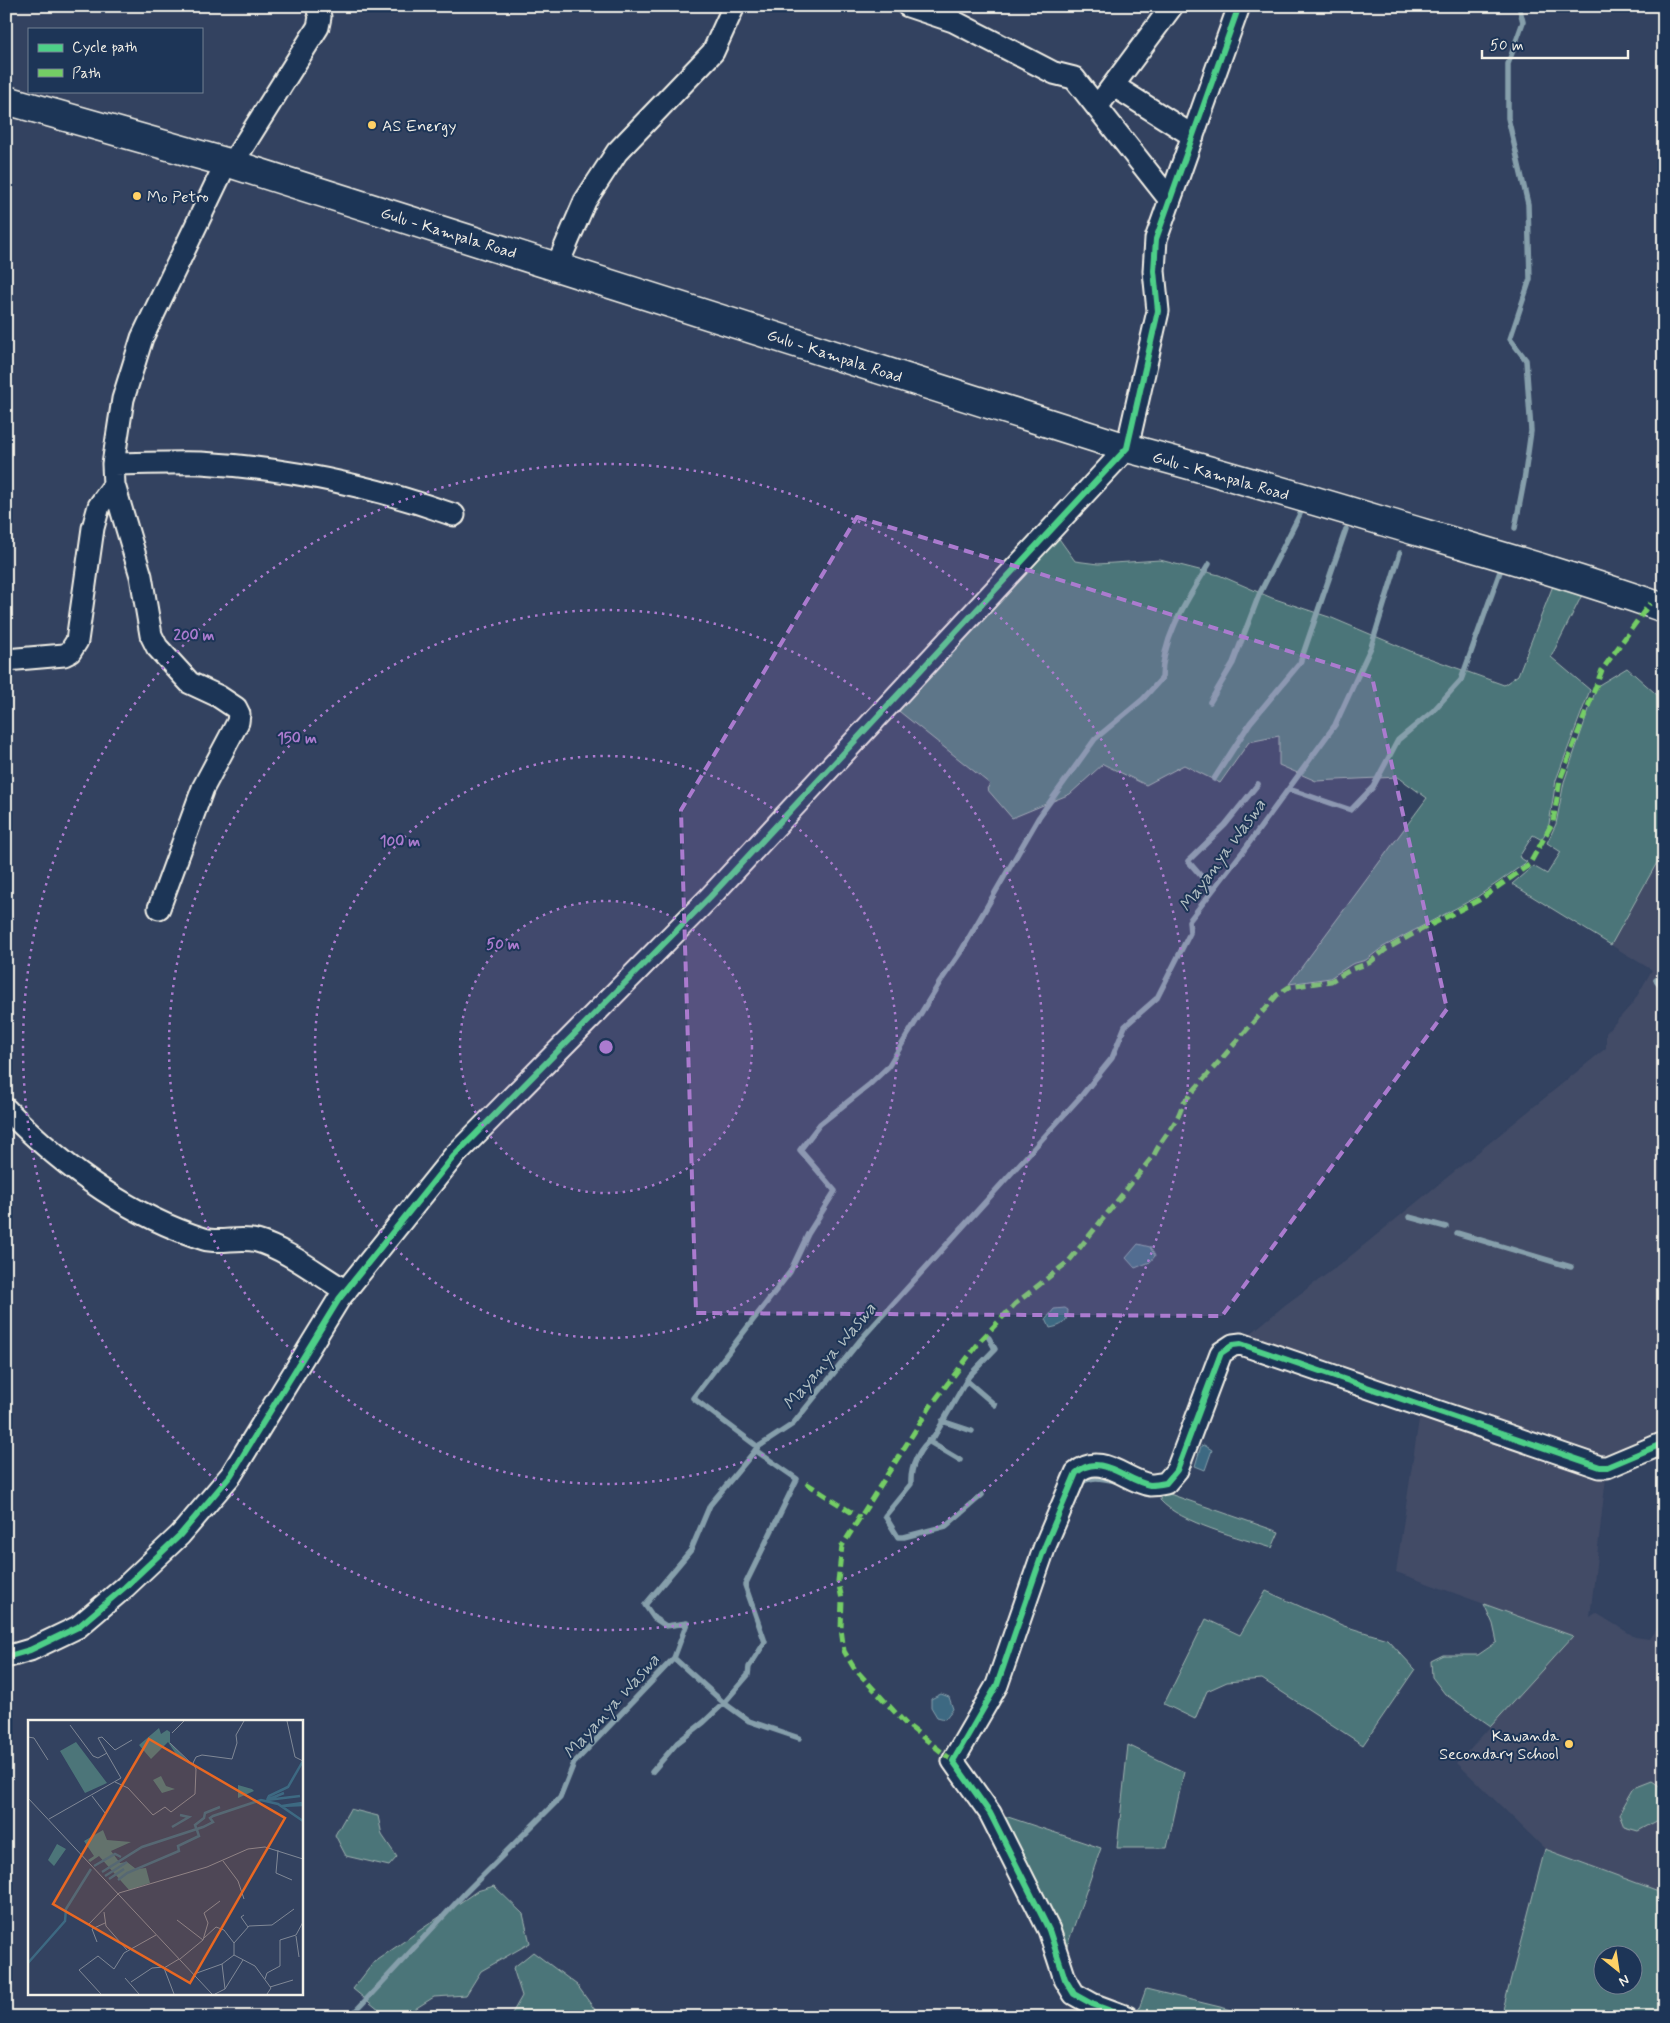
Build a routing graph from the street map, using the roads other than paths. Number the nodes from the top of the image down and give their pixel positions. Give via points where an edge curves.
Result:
1 (734, 6) edge
2 (908, 6) edge
3 (1172, 6) edge
4 (1239, 6) edge
5 (322, 8) edge
6 (1114, 86) junction
7 (8, 103) edge
8 (1097, 107) junction
9 (1193, 136) junction
10 (229, 164) junction
11 (1170, 200) junction
12 (557, 266) junction
13 (1127, 448) junction
14 (113, 464) junction
15 (114, 485) junction
16 (454, 515) dead end
17 (1664, 608) edge
18 (6, 660) edge
19 (159, 908) dead end
20 (6, 1109) edge
21 (346, 1291) junction
22 (1664, 1443) edge
23 (6, 1657) edge
24 (1128, 2016) edge

1 - 12 street via 713,52 609,163 585,201
2 - 8 street via 953,21 1054,73 1074,78
3 - 6 street
4 - 9 street
5 - 10 street via 318,27
6 - 8 street
6 - 9 street
7 - 10 main road, Gulu - Kampala Road
8 - 11 street
9 - 11 street
10 - 12 main road, Gulu - Kampala Road
10 - 14 street via 142,338 123,399
11 - 13 street via 1156,239 1154,271 1158,311
12 - 13 main road, Gulu - Kampala Road
13 - 17 main road, Gulu - Kampala Road via 1474,548
13 - 21 street via 710,897 454,1156
14 - 15 street
14 - 16 street via 199,463 333,480 408,499
15 - 18 street via 99,506 93,528 74,648 64,655
15 - 19 street via 157,648 190,682 218,696 236,708 239,714 238,722 202,788
20 - 21 street via 102,1192 143,1214 207,1240 255,1240 275,1248
21 - 23 street via 231,1475 180,1535 78,1627 30,1650
22 - 24 street via 1600,1467 1241,1344 1233,1344 1221,1352 1177,1470 1166,1483 1149,1485 1110,1467 1095,1465 1076,1473 1045,1546 997,1685 953,1761 959,1774 990,1813 1049,1930 1064,1979 1074,1994

